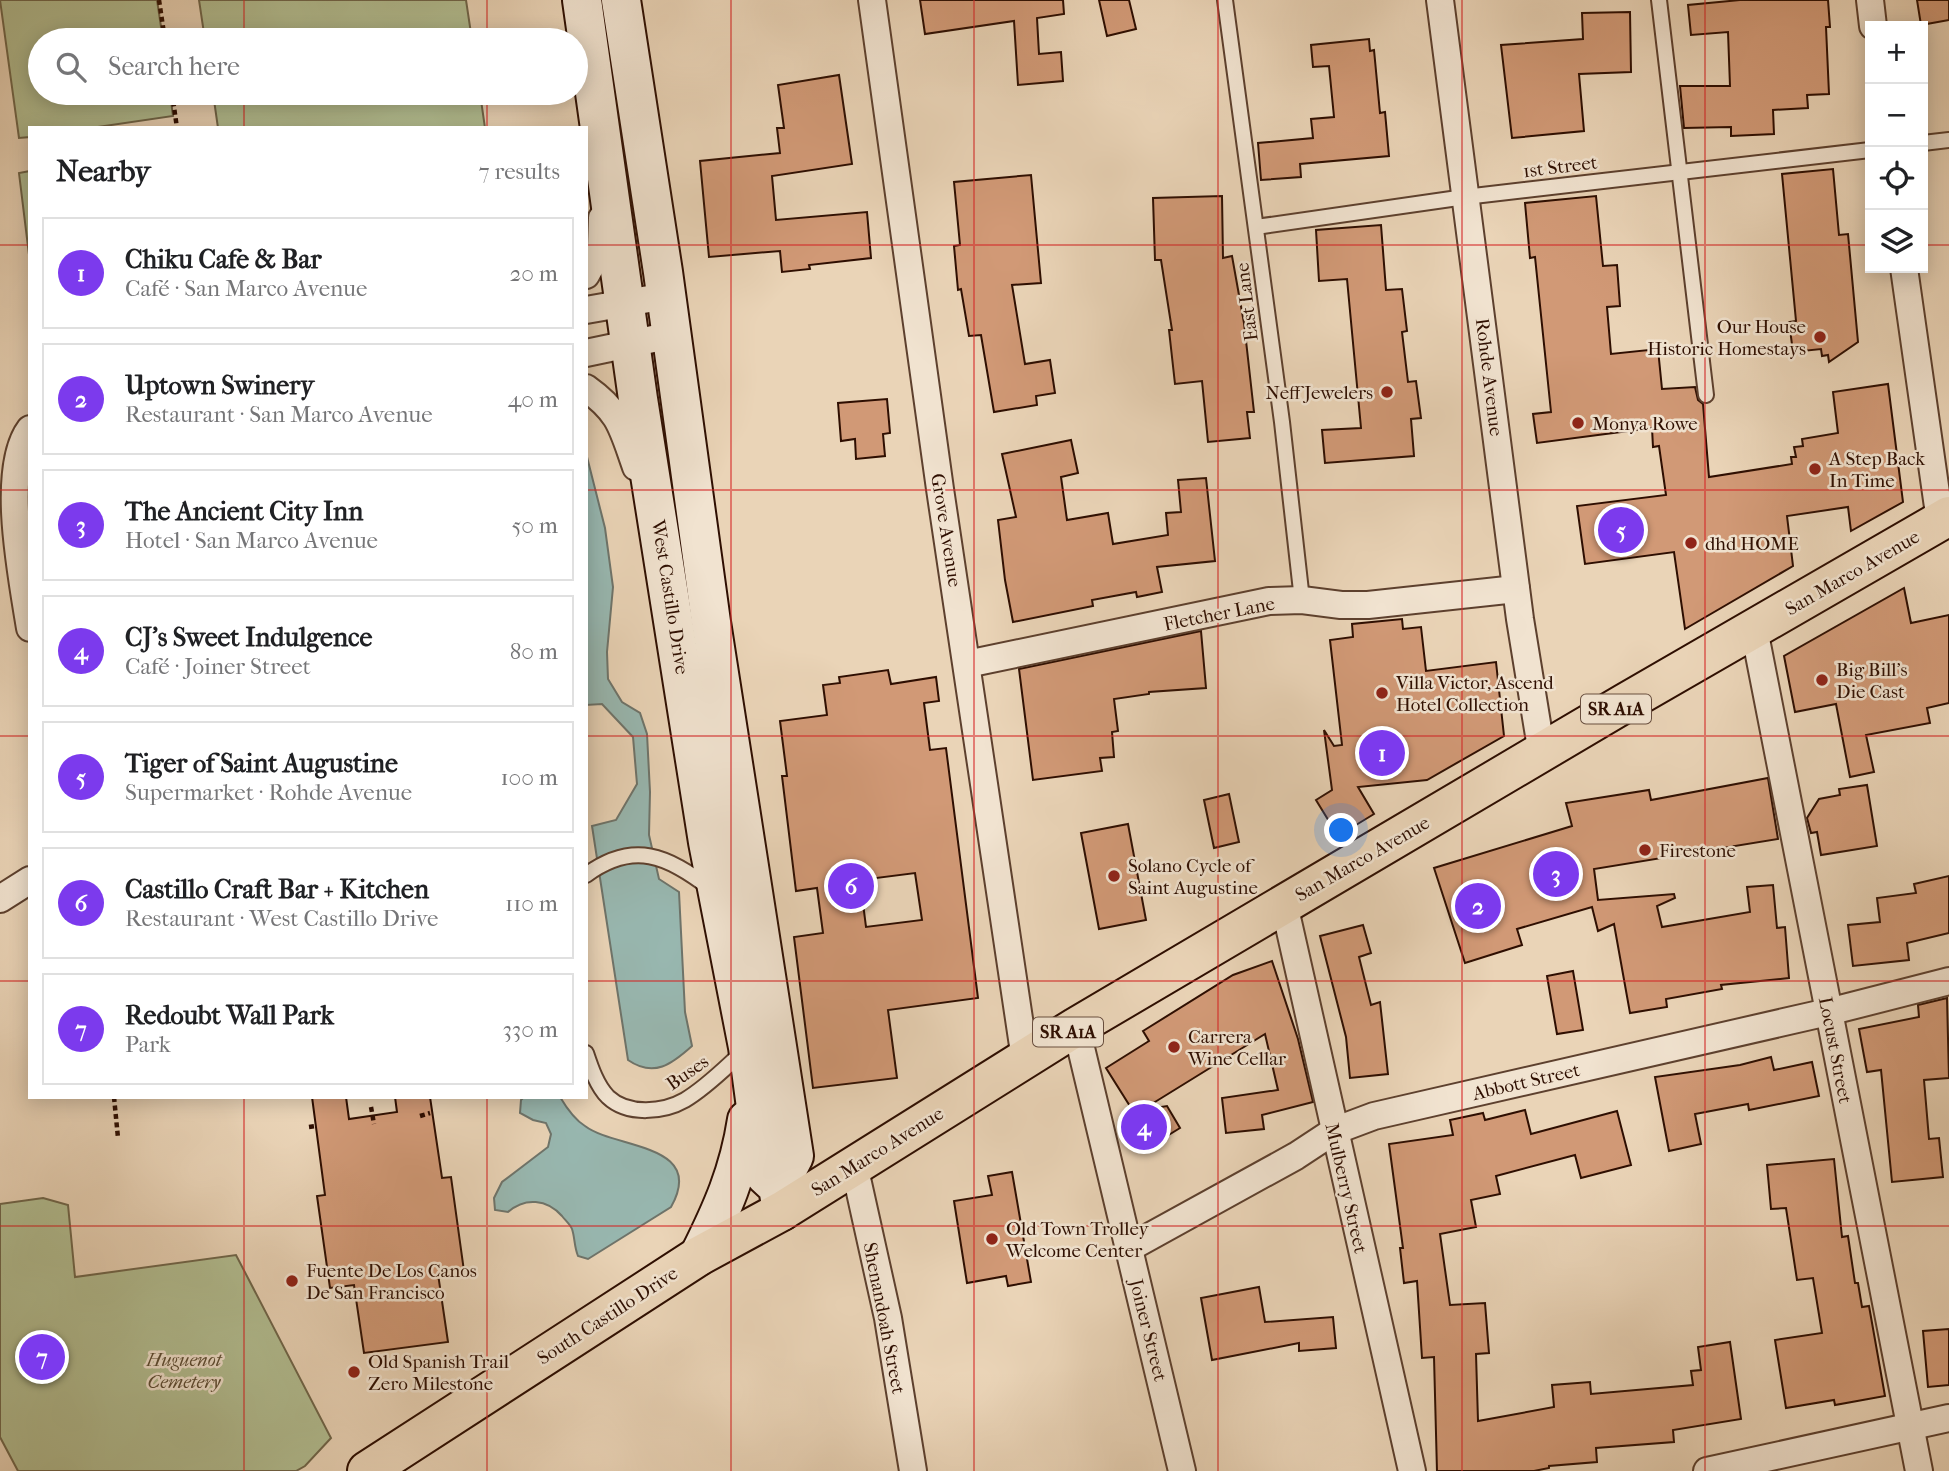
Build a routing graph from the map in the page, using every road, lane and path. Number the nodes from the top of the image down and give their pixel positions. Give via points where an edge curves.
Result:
1 (159, 0) edge
2 (582, 0) edge
3 (621, 0) edge
4 (872, 0) edge
5 (1226, 0) edge
6 (1440, 0) edge
7 (1659, 0) edge
8 (1870, 0) edge
9 (1872, 21) edge
10 (163, 28) edge
11 (586, 28) edge
12 (588, 40) edge
13 (174, 105) edge
14 (177, 126) edge
15 (1949, 140) edge
16 (1928, 142) edge
17 (604, 147) junction
18 (1865, 151) edge
19 (1681, 172) junction
20 (1465, 197) junction
21 (1256, 226) junction
22 (588, 271) edge
23 (1905, 273) edge
24 (666, 296) junction
25 (626, 303) junction
26 (588, 310) edge
27 (672, 335) junction
28 (631, 344) junction
29 (588, 353) edge
30 (588, 389) edge
31 (1706, 395) dead end
32 (28, 432) edge
33 (1945, 518) edge
34 (662, 537) junction
35 (1516, 589) junction
36 (1302, 600) junction
37 (28, 614) edge
38 (1754, 629) junction
39 (967, 664) junction
40 (1542, 754) junction
41 (590, 872) edge
42 (28, 881) edge
43 (719, 894) junction
44 (0, 899) edge
45 (1284, 904) junction
46 (1949, 981) edge
47 (1828, 1012) junction
48 (1076, 1027) junction
49 (1025, 1059) junction
50 (588, 1060) edge
51 (750, 1065) junction
52 (114, 1099) edge
53 (371, 1107) dead end
54 (430, 1113) dead end
55 (420, 1116) dead end
56 (374, 1124) dead end
57 (316, 1126) dead end
58 (309, 1127) dead end
59 (1334, 1131) junction
60 (118, 1138) dead end
61 (854, 1165) junction
62 (780, 1199) junction
63 (1129, 1248) junction
64 (699, 1256) junction
65 (1949, 1418) edge
66 (1910, 1426) junction
67 (367, 1471) edge
68 (913, 1471) edge
69 (1182, 1471) edge
70 (1412, 1471) edge
71 (1707, 1471) edge
72 (1919, 1471) edge

1 - 10 path
2 - 11 main road, West Castillo Drive
3 - 24 main road, West Castillo Drive
4 - 39 street, Grove Avenue
5 - 21 lane, East Lane
6 - 20 street, Rohde Avenue
7 - 19 lane
8 - 9 street
12 - 17 main road, West Castillo Drive
13 - 14 path
15 - 16 lane
17 - 22 street via 601,247
17 - 25 main road, West Castillo Drive
18 - 19 lane, 1st Street
19 - 20 lane, 1st Street
19 - 31 lane
20 - 21 lane, 1st Street
20 - 35 street, Rohde Avenue
21 - 36 lane, East Lane
23 - 33 street
24 - 25 street
24 - 27 main road, West Castillo Drive
25 - 26 street
25 - 28 main road, West Castillo Drive
27 - 28 street
27 - 62 main road, West Castillo Drive via 794,1156
28 - 29 street
28 - 34 main road, West Castillo Drive
30 - 34 street via 619,419
32 - 37 street via 16,452 11,476
33 - 38 main road, San Marco Avenue / SR A1A
34 - 43 main road, West Castillo Drive
35 - 36 street, Fletcher Lane via 1368,605
35 - 40 street, Rohde Avenue
36 - 39 street, Fletcher Lane via 1269,601
38 - 40 main road, San Marco Avenue / SR A1A
38 - 47 street, Locust Street
39 - 49 street, Grove Avenue
40 - 45 main road, San Marco Avenue / SR A1A
41 - 43 lane via 617,857 659,857 684,868
42 - 44 street
43 - 51 main road, West Castillo Drive
45 - 48 main road, San Marco Avenue / SR A1A
45 - 59 street, Mulberry Street
46 - 47 street, Abbott Street
47 - 59 street, Abbott Street via 1374,1116
47 - 66 street, Locust Street
48 - 49 main road, San Marco Avenue / SR A1A
48 - 63 street, Joiner Street
49 - 61 main road, San Marco Avenue / SR A1A
50 - 51 lane, Buses via 608,1097 640,1110 665,1109 714,1078
51 - 62 main road, West Castillo Drive via 765,1175
51 - 64 main road via 736,1175
52 - 60 path
53 - 56 path
54 - 55 path
57 - 58 path
59 - 63 street, Abbott Street
59 - 70 street, Mulberry Street
61 - 62 main road, San Marco Avenue / SR A1A
61 - 68 street, Shenandoah Street via 888,1318
62 - 64 main road, South Castillo Drive / SR A1A
63 - 69 street, Joiner Street
64 - 67 main road, South Castillo Drive / SR A1A
65 - 66 street
66 - 71 street
66 - 72 street, Locust Street

